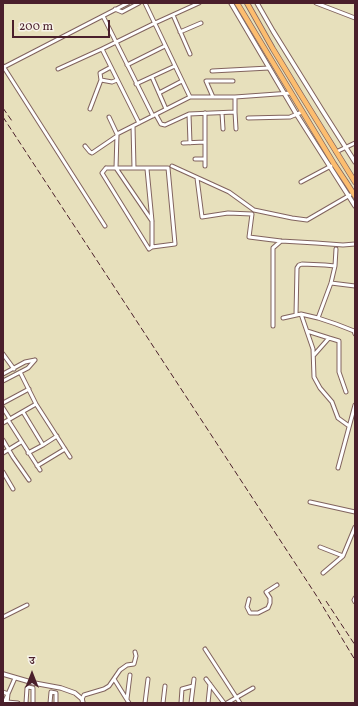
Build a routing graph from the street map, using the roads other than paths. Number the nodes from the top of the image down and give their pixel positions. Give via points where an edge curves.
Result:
1 (128, 3) edge
2 (140, 3) edge
3 (145, 3) edge
4 (199, 3) edge
5 (231, 3) edge
6 (237, 3) edge
7 (248, 3) edge
8 (257, 3) edge
9 (316, 3) edge
10 (115, 10) junction
11 (173, 15) junction
12 (103, 16) junction
13 (355, 18) edge
14 (201, 23) dead end
15 (155, 24) junction
16 (180, 32) junction
17 (116, 43) junction
18 (165, 46) junction
19 (102, 49) junction
20 (190, 54) dead end
21 (127, 65) junction
22 (175, 66) junction
23 (3, 67) edge
24 (111, 67) junction
25 (269, 68) junction
26 (58, 69) dead end
27 (212, 71) dead end
28 (152, 77) junction
29 (101, 80) junction
30 (117, 80) junction
31 (182, 81) junction
32 (233, 81) dead end
33 (136, 84) junction
34 (159, 93) junction
35 (291, 93) junction
36 (285, 94) junction
37 (190, 97) junction
38 (213, 97) junction
39 (235, 97) junction
40 (90, 109) dead end
41 (166, 109) junction
42 (236, 112) junction
43 (302, 112) junction
44 (205, 113) junction
45 (222, 113) junction
46 (190, 114) junction
47 (297, 115) junction
48 (154, 116) junction
49 (109, 117) dead end
50 (248, 118) dead end
51 (139, 123) junction
52 (132, 126) junction
53 (223, 129) dead end
54 (236, 129) dead end
55 (117, 135) junction
56 (206, 142) junction
57 (183, 143) dead end
58 (190, 143) junction
59 (355, 143) edge
60 (85, 146) dead end
61 (346, 147) junction
62 (336, 152) junction
63 (195, 159) dead end
64 (205, 159) junction
65 (355, 162) edge
66 (332, 165) junction
67 (172, 166) dead end
68 (205, 166) dead end
69 (116, 168) junction
70 (134, 168) junction
71 (147, 169) junction
72 (197, 178) junction
73 (301, 182) dead end
74 (355, 182) edge
75 (352, 195) edge
76 (355, 206) edge
77 (152, 221) junction
78 (105, 226) dead end
79 (281, 241) junction
80 (355, 244) edge
81 (152, 247) junction
82 (336, 249) dead end
83 (335, 266) junction
84 (331, 283) junction
85 (355, 286) edge
86 (301, 314) junction
87 (296, 315) junction
88 (283, 318) dead end
89 (318, 318) junction
90 (273, 326) dead end
91 (307, 331) junction
92 (355, 334) edge
93 (329, 338) junction
94 (3, 354) edge
95 (314, 355) junction
96 (14, 369) junction
97 (20, 372) junction
98 (3, 374) edge
99 (3, 381) edge
100 (29, 390) junction
101 (346, 392) dead end
102 (3, 403) edge
103 (36, 404) junction
104 (355, 405) edge
105 (3, 408) edge
106 (23, 412) junction
107 (9, 420) junction
108 (3, 423) edge
109 (349, 426) junction
110 (57, 436) junction
111 (3, 440) edge
112 (21, 442) junction
113 (44, 445) junction
114 (65, 449) junction
115 (9, 450) junction
116 (28, 452) junction
117 (3, 453) edge
118 (70, 457) dead end
119 (37, 466) junction
120 (338, 468) dead end
121 (40, 470) dead end
122 (3, 472) edge
123 (4, 478) edge
124 (29, 480) dead end
125 (13, 489) dead end
126 (310, 502) dead end
127 (355, 512) edge
128 (355, 527) edge
129 (320, 547) dead end
130 (343, 556) junction
131 (323, 573) dead end
132 (277, 585) dead end
133 (355, 598) edge
134 (249, 599) dead end
135 (355, 602) edge
136 (27, 605) dead end
137 (3, 617) edge
138 (205, 649) dead end
139 (135, 652) dead end
140 (3, 674) edge
141 (130, 675) dead end
142 (15, 678) junction
143 (114, 679) junction
144 (148, 679) dead end
145 (194, 679) dead end
146 (206, 679) dead end
147 (210, 684) junction
148 (165, 686) dead end
149 (193, 686) junction
150 (253, 688) dead end
151 (3, 692) edge
152 (8, 694) junction
153 (237, 698) junction
154 (127, 699) junction
155 (83, 701) edge
156 (6, 703) edge
157 (18, 703) edge
158 (26, 703) edge
159 (32, 703) edge
160 (50, 703) edge
161 (56, 703) edge
162 (129, 703) edge
163 (145, 703) edge
164 (163, 703) edge
165 (181, 703) edge
166 (191, 703) edge
167 (208, 703) edge
168 (224, 703) edge
169 (227, 703) edge
170 (240, 703) edge

1 - 10 street
2 - 10 street via 122,12
3 - 15 street
4 - 11 street
5 - 25 street
6 - 35 main road
7 - 62 main road
8 - 61 street
9 - 13 street
10 - 12 street
11 - 15 street
11 - 16 street
12 - 17 street
12 - 23 street
14 - 16 street
15 - 17 street
15 - 18 street
16 - 20 street
17 - 19 street
17 - 21 street
18 - 21 street
18 - 22 street
19 - 24 street
19 - 26 street
21 - 33 street
22 - 28 street
22 - 31 street
23 - 78 street
24 - 29 street via 100,73
24 - 30 street
25 - 27 street
25 - 36 street
28 - 33 street
28 - 34 street
29 - 30 street
29 - 40 street
30 - 51 street
31 - 34 street
31 - 37 street
32 - 38 street via 206,81
33 - 48 street
34 - 41 street
35 - 36 street
35 - 43 main road
36 - 39 street
36 - 47 street
37 - 38 street
37 - 41 street
38 - 39 street
39 - 42 street
41 - 48 street
42 - 45 street
42 - 54 street
43 - 47 street
43 - 66 main road
44 - 45 street
44 - 46 street
44 - 56 street
45 - 53 street
46 - 48 street via 165,125
46 - 58 street
47 - 50 street
47 - 66 street
48 - 51 street
49 - 55 street
51 - 52 street
52 - 55 street
52 - 70 street
55 - 60 street via 92,153
55 - 69 street
56 - 58 street
56 - 64 street
57 - 58 street
59 - 61 street
61 - 62 street
61 - 65 street
62 - 74 main road
63 - 64 street
64 - 68 street
66 - 73 street
66 - 75 main road
67 - 72 street
69 - 70 street
69 - 77 street
69 - 81 street via 106,168 102,173 149,250
70 - 71 street
71 - 77 street
71 - 81 street via 168,168 175,244
72 - 75 street via 229,192 254,210 307,220
72 - 79 street via 202,217 228,213 252,214 249,237
75 - 76 street
77 - 81 street
79 - 80 street
79 - 90 street via 273,248
82 - 83 street
83 - 84 street
83 - 87 street via 299,265
84 - 85 street
84 - 89 street
86 - 87 street
86 - 89 street
86 - 91 street
87 - 88 street
89 - 92 street via 354,331
91 - 93 street
91 - 95 street
93 - 95 street
93 - 101 street via 339,341 339,372
94 - 96 street
95 - 109 street via 314,377 332,402 338,418
96 - 97 street via 25,362 35,360
96 - 98 street
97 - 99 street
97 - 100 street
100 - 102 street
100 - 103 street
103 - 106 street
103 - 110 street
104 - 109 street
105 - 107 street
106 - 107 street
106 - 113 street
107 - 108 street
107 - 112 street
109 - 120 street
110 - 113 street
110 - 114 street
111 - 115 street
112 - 115 street
112 - 116 street
113 - 116 street
114 - 118 street
114 - 119 street
115 - 117 street
115 - 124 street
116 - 119 street
119 - 121 street
122 - 123 street
123 - 125 street
126 - 127 street
128 - 130 street
129 - 130 street
130 - 131 street
132 - 134 street via 266,592 270,598 268,608 258,613 250,613 247,607
133 - 135 street
136 - 137 street
138 - 153 street
139 - 143 street via 134,664 120,670
140 - 142 street
141 - 154 street
142 - 152 street
142 - 155 street via 61,688 75,693
143 - 154 street
143 - 155 street via 104,689 84,695
144 - 163 street
145 - 149 street
146 - 147 street
147 - 167 street
147 - 168 street
148 - 164 street
149 - 165 street via 182,689
149 - 166 street
150 - 153 street
151 - 152 street
152 - 156 street
153 - 169 street
153 - 170 street
154 - 162 street
156 - 157 street
158 - 159 street via 28,687 33,688
160 - 161 street via 51,692 56,693

